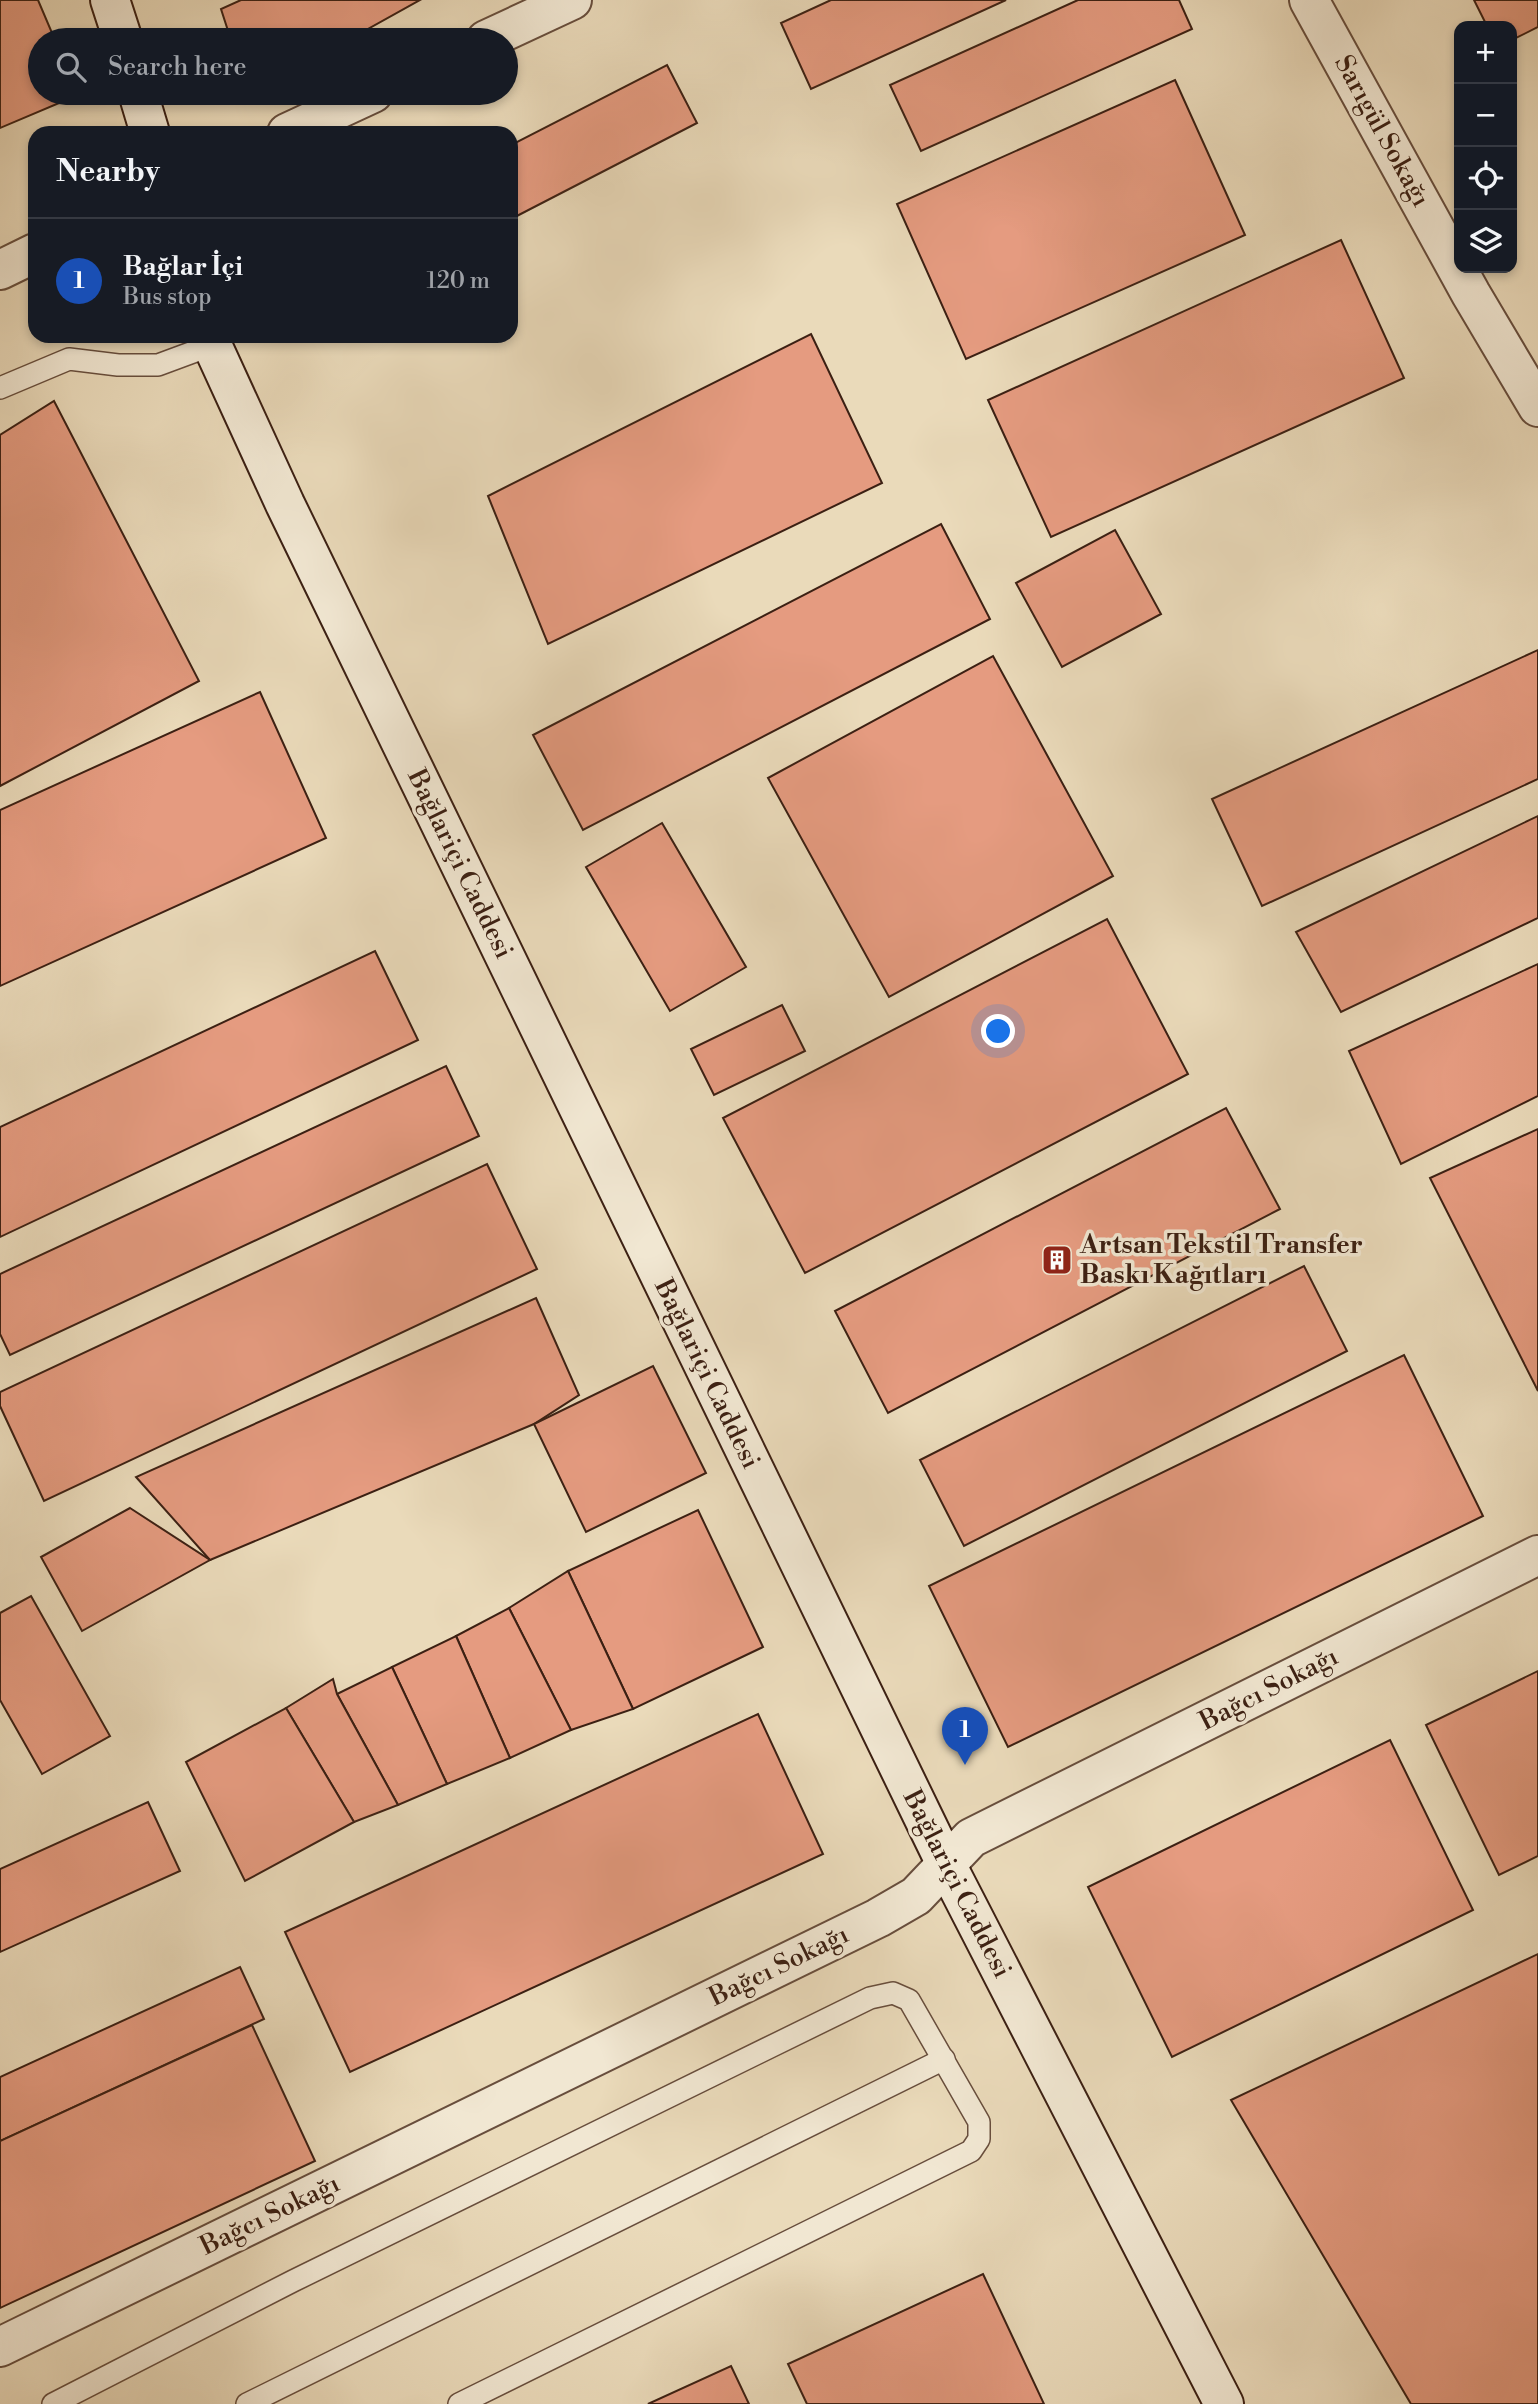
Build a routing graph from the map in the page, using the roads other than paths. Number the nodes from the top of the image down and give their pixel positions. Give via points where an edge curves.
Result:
1 (110, 0) edge
2 (572, 0) edge
3 (1309, 0) edge
4 (119, 28) edge
5 (512, 28) edge
6 (142, 105) edge
7 (347, 105) edge
8 (148, 126) edge
9 (302, 126) edge
10 (28, 256) edge
11 (0, 270) edge
12 (204, 343) edge
13 (211, 343) edge
14 (0, 388) edge
15 (1538, 408) edge
16 (1538, 1555) edge
17 (946, 1864) junction
18 (944, 2059) junction
19 (0, 2347) edge
20 (53, 2404) edge
21 (247, 2404) edge
22 (458, 2404) edge
23 (1224, 2404) edge

1 - 4 street
2 - 5 street
3 - 15 street, Sarıgül Sokağı
6 - 8 street
7 - 9 street
10 - 11 street
12 - 14 lane via 159,365 69,359
13 - 17 street, Bağlariçi Caddesi via 285,504
16 - 17 street, Bağcı Sokağı via 971,1838
17 - 19 street, Bağcı Sokağı via 916,1896 878,1918
17 - 23 street, Bağlariçi Caddesi
18 - 20 lane via 909,2000 892,1993 870,1998 306,2274
18 - 21 lane
18 - 22 lane via 979,2122 979,2139 971,2151

